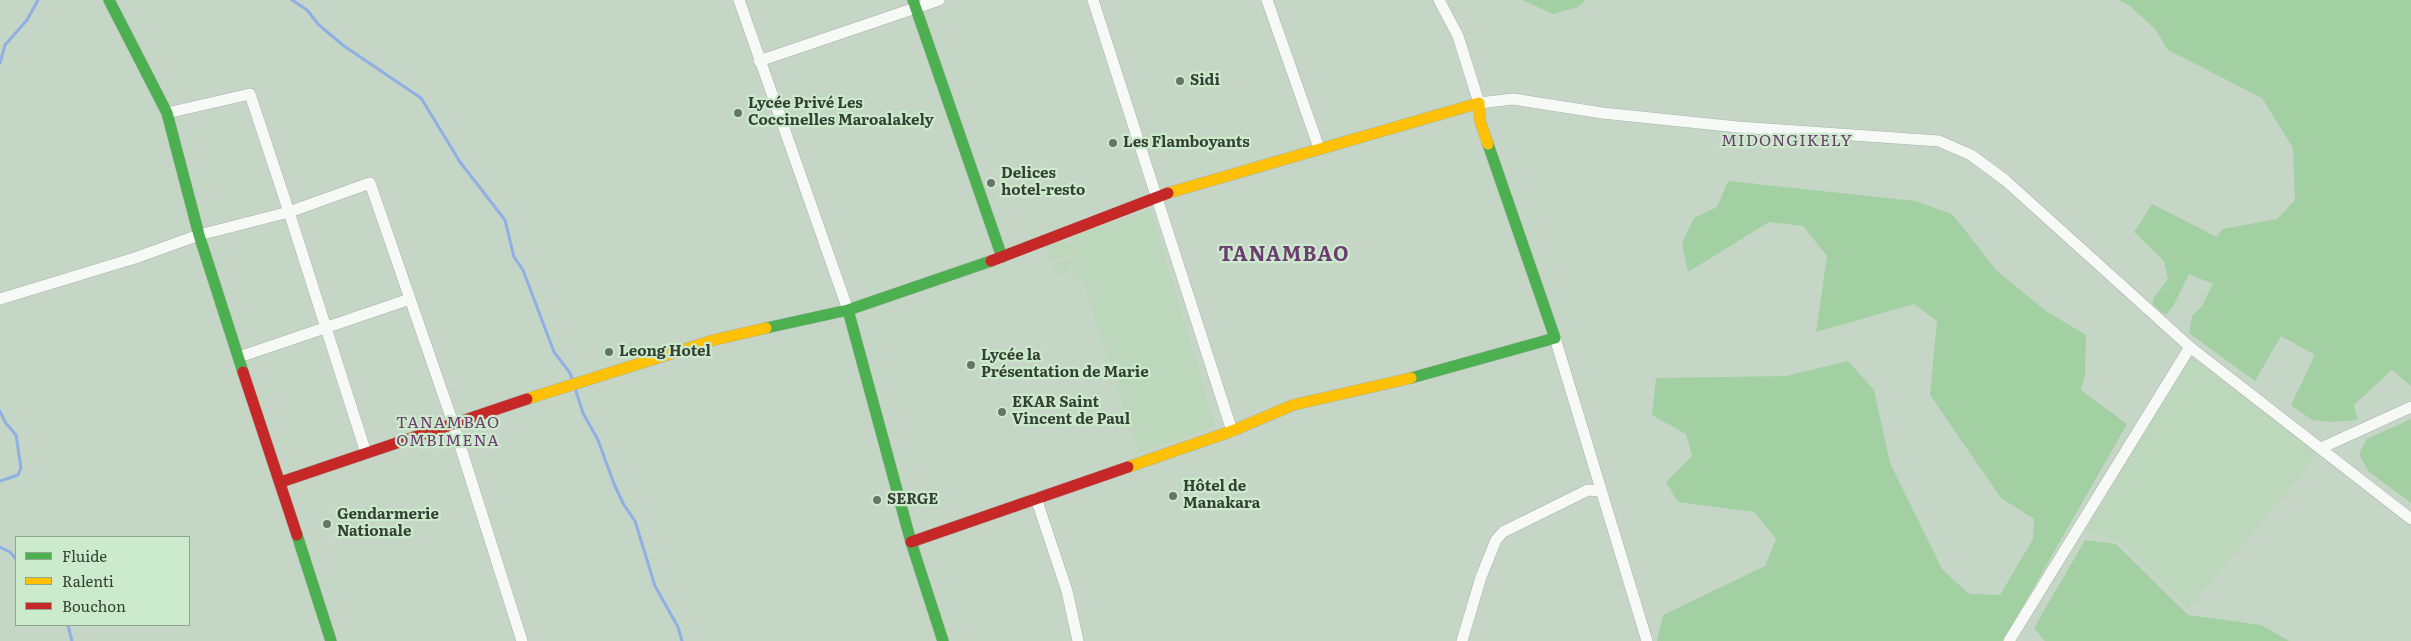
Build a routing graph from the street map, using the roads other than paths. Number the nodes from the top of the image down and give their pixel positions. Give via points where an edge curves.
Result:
1 (109, 0) edge
2 (739, 0) edge
3 (939, 0) edge
4 (1093, 0) edge
5 (1267, 0) edge
6 (1439, 0) edge
7 (915, 4) edge
8 (759, 61) junction
9 (1478, 103) junction
10 (167, 113) junction
11 (1319, 148) junction
12 (1155, 197) junction
13 (289, 212) junction
14 (199, 235) junction
15 (1002, 257) junction
16 (0, 299) edge
17 (410, 300) junction
18 (848, 310) junction
19 (326, 328) junction
20 (1555, 338) junction
21 (2190, 347) junction
22 (239, 357) junction
23 (2411, 407) edge
24 (453, 423) junction
25 (1232, 430) junction
26 (2321, 448) junction
27 (366, 453) junction
28 (281, 482) junction
29 (1600, 491) junction
30 (1036, 498) junction
31 (2411, 519) edge
32 (911, 542) junction
33 (331, 641) edge
34 (522, 641) edge
35 (944, 641) edge
36 (1078, 641) edge
37 (1462, 641) edge
38 (1647, 641) edge
39 (2010, 641) edge

1 - 10 street
2 - 8 street
3 - 7 street
4 - 12 street
5 - 11 street
6 - 9 street via 1458,36
7 - 8 street
7 - 15 street
8 - 18 street
9 - 11 street
9 - 20 street via 1480,121
9 - 21 street via 1513,99 1602,113 1738,127 1939,141 1970,155 2005,180
10 - 13 street via 250,94
10 - 14 street
11 - 12 street
12 - 15 street
12 - 25 street
13 - 14 street
13 - 17 street via 370,183
13 - 19 street
14 - 16 street
14 - 22 street
15 - 18 street
17 - 19 street
17 - 24 street
18 - 24 street via 714,340
18 - 32 street
19 - 22 street
19 - 27 street
20 - 25 street via 1388,384 1293,405
20 - 29 street
21 - 26 street
21 - 39 street
22 - 28 street
23 - 26 street
24 - 27 street
24 - 34 street
25 - 30 street
26 - 31 street
27 - 28 street
28 - 33 street
29 - 37 street via 1588,490 1503,532 1496,540 1481,577
29 - 38 street
30 - 32 street
30 - 36 street via 1067,591
32 - 35 street

